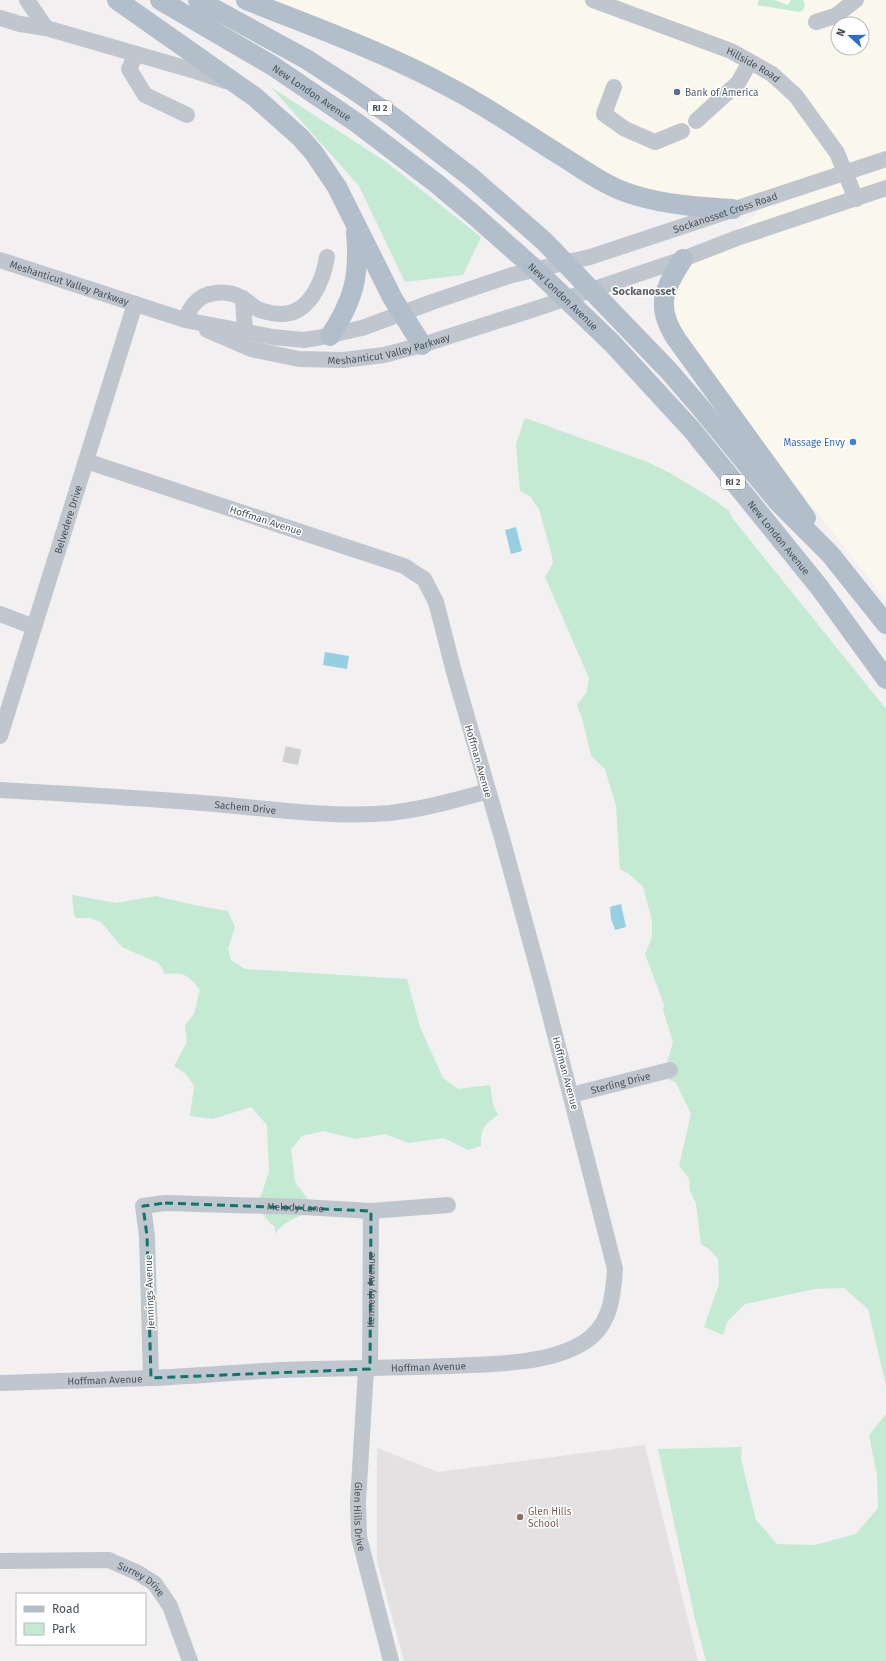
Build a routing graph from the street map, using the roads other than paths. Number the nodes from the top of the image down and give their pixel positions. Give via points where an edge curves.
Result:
1 (27, 0) edge
2 (117, 0) edge
3 (160, 0) edge
4 (198, 0) edge
5 (246, 0) edge
6 (593, 0) edge
7 (856, 0) edge
8 (0, 18) edge
9 (816, 22) dead end
10 (46, 28) junction
11 (136, 54) junction
12 (750, 62) junction
13 (238, 86) junction
14 (614, 87) dead end
15 (188, 115) dead end
16 (696, 121) dead end
17 (682, 131) dead end
18 (886, 160) edge
19 (845, 173) junction
20 (886, 188) edge
21 (856, 199) junction
22 (733, 209) junction
23 (355, 222) junction
24 (327, 257) dead end
25 (683, 259) junction
26 (0, 260) edge
27 (564, 262) junction
28 (535, 269) junction
29 (591, 289) junction
30 (243, 298) junction
31 (565, 298) junction
32 (135, 304) junction
33 (402, 313) junction
34 (185, 320) junction
35 (245, 332) junction
36 (330, 336) junction
37 (422, 345) junction
38 (86, 461) junction
39 (830, 554) junction
40 (0, 614) edge
41 (886, 624) edge
42 (34, 627) junction
43 (886, 679) edge
44 (0, 736) edge
45 (0, 790) edge
46 (488, 791) junction
47 (670, 1070) dead end
48 (571, 1095) junction
49 (448, 1205) dead end
50 (143, 1206) joint
51 (371, 1211) junction
52 (368, 1369) junction
53 (151, 1378) junction
54 (0, 1383) edge
55 (0, 1561) edge
56 (190, 1661) edge
57 (391, 1661) edge

1 - 10 street
2 - 13 main road
3 - 28 main road, New London Avenue / RI 2 via 272,66 357,123 452,197
4 - 27 main road, RI 2 via 306,59 393,117 472,178 544,241
5 - 22 main road via 429,76 619,190 661,203
6 - 12 street, Hillside Road via 731,51
7 - 9 street via 835,16
8 - 10 street
10 - 11 street
11 - 13 street
11 - 15 street via 129,69 145,95
12 - 16 street via 738,83
12 - 19 street, Hillside Road via 772,74 796,96 837,153
13 - 23 main road via 286,123 310,148 336,186
14 - 17 street via 604,114 625,129 655,142
18 - 19 street, Sockanosset Cross Road
19 - 21 street, Hillside Road
19 - 22 street, Sockanosset Cross Road
20 - 21 street
21 - 25 street via 737,238
22 - 27 street, Sockanosset Cross Road via 590,257
23 - 33 main road
23 - 36 main road via 355,284 347,308
24 - 30 street via 318,288 298,309 286,314 258,310
25 - 29 street
25 - 39 main road via 666,289 663,306 666,322
26 - 32 street, Meshanticut Valley Parkway
27 - 28 street, Meshanticut Valley Parkway
27 - 29 main road, RI 2
28 - 31 main road, New London Avenue / RI 2
28 - 33 street, Meshanticut Valley Parkway
29 - 31 street, Meshanticut Valley Parkway
29 - 39 main road, RI 2 via 687,392 778,502
30 - 34 street via 220,293 206,295 194,303
30 - 35 street
31 - 37 street, Meshanticut Valley Parkway
31 - 43 main road, New London Avenue / RI 2 via 612,343 692,430 820,588
32 - 34 street, Meshanticut Valley Parkway
32 - 38 street, Belvedere Drive
33 - 36 street, Meshanticut Valley Parkway via 362,328
33 - 37 main road
34 - 35 street, Meshanticut Valley Parkway
34 - 37 street, Meshanticut Valley Parkway via 236,344 299,359 319,361 365,358
35 - 36 street, Meshanticut Valley Parkway via 296,339
38 - 42 street, Belvedere Drive
38 - 46 street, Hoffman Avenue via 404,566 424,579 436,602
39 - 41 main road, RI 2
40 - 42 street
42 - 44 street, Belvedere Drive
45 - 46 street, Sachem Drive via 358,814 435,805
46 - 48 street, Hoffman Avenue
47 - 48 street, Sterling Drive
48 - 52 street, Hoffman Avenue via 615,1269 614,1295 602,1325 590,1338 573,1348 521,1361
49 - 51 street, Melody Lane
50 - 51 street, Melody Lane via 165,1203
50 - 53 street, Jennings Avenue via 147,1236
51 - 52 street, Kennedy Avenue
52 - 53 street, Hoffman Avenue via 283,1370
52 - 57 street, Glen Hills Drive via 358,1502 358,1537
53 - 54 street, Hoffman Avenue
55 - 56 street, Surrey Drive via 109,1560 138,1573 154,1583 170,1606

